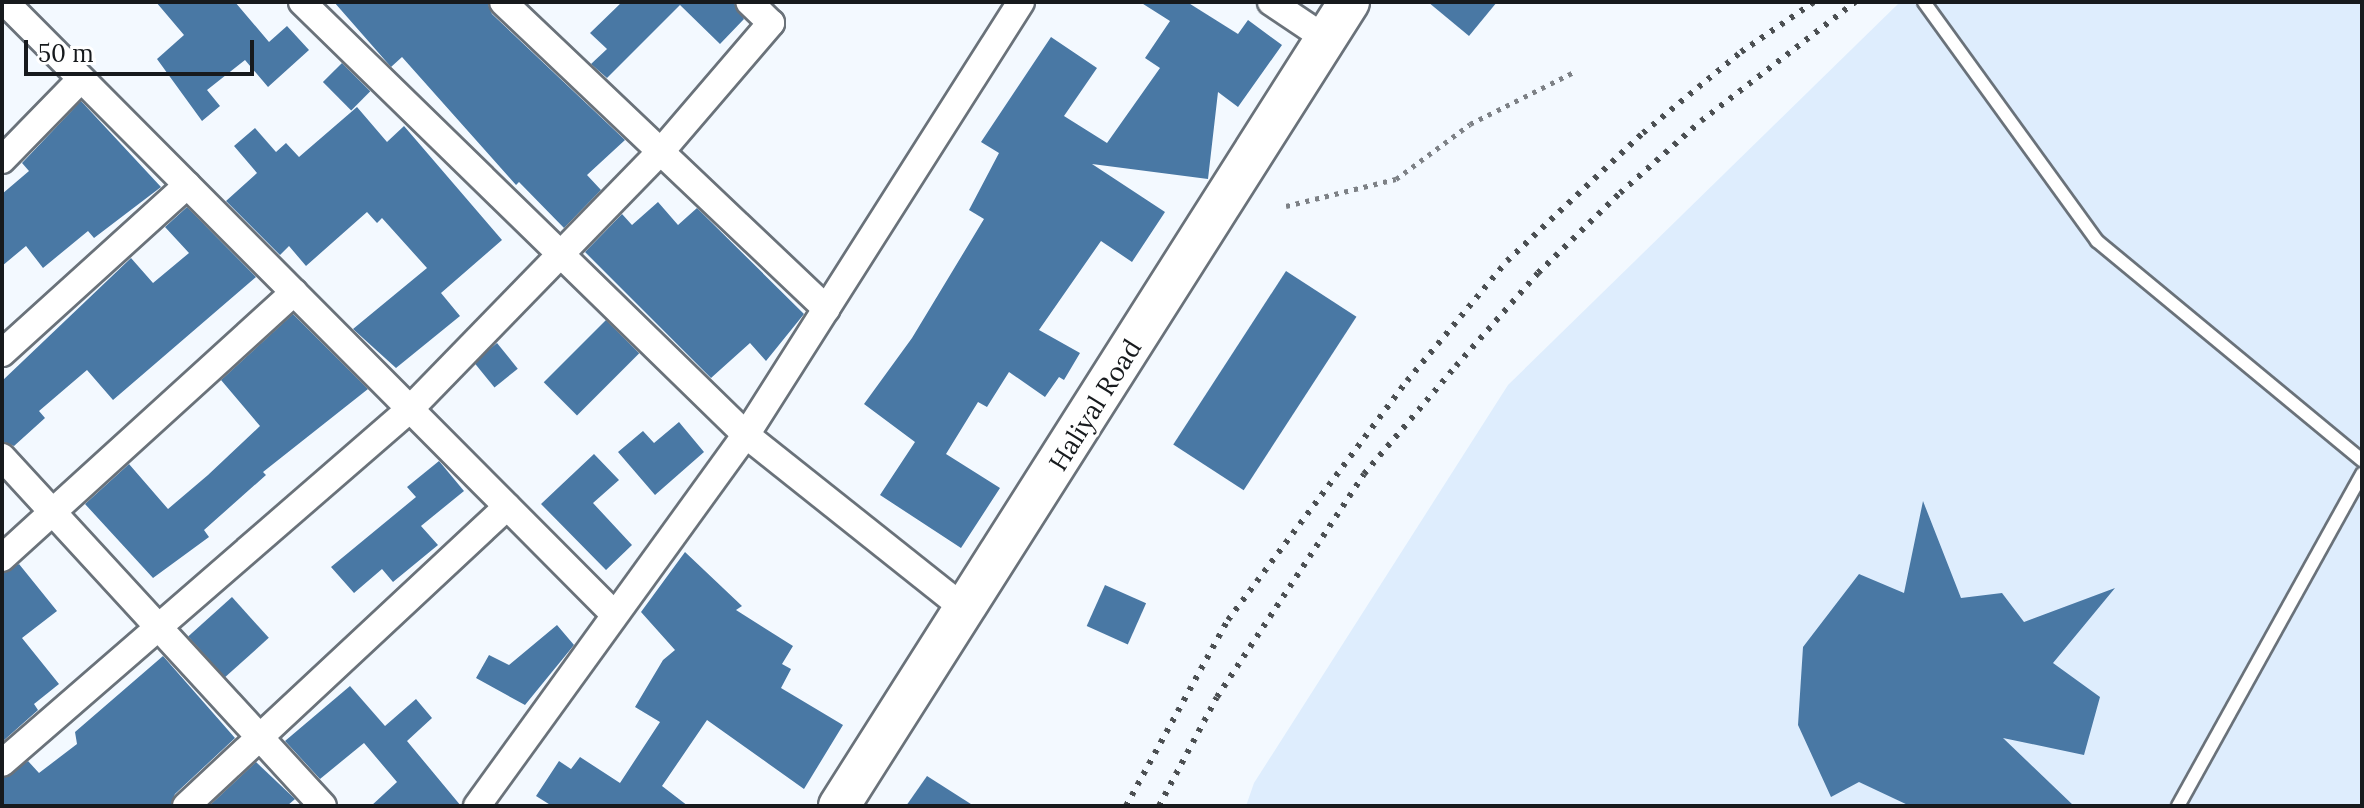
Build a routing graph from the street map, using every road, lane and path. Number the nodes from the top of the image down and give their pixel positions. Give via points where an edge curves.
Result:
1 (5, 2) edge
2 (302, 2) edge
3 (503, 2) edge
4 (749, 2) edge
5 (1021, 2) edge
6 (1271, 2) edge
7 (1349, 2) edge
8 (1924, 2) edge
9 (1326, 39) junction
10 (1576, 71) dead end
11 (81, 79) junction
12 (663, 149) junction
13 (2, 160) edge
14 (187, 185) junction
15 (1286, 206) dead end
16 (561, 254) junction
17 (294, 292) junction
18 (826, 309) junction
19 (2, 353) edge
20 (410, 409) junction
21 (746, 435) junction
22 (2, 457) edge
23 (2362, 460) edge
24 (2362, 474) edge
25 (507, 507) junction
26 (51, 514) junction
27 (2, 558) edge
28 (966, 610) junction
29 (614, 614) junction
30 (156, 629) junction
31 (261, 740) junction
32 (2, 763) edge
33 (186, 806) edge
34 (323, 806) edge
35 (477, 806) edge
36 (839, 806) edge
37 (2178, 806) edge

1 - 11 street
2 - 16 street
3 - 12 street
4 - 12 street via 771,23
5 - 18 street
6 - 9 street
7 - 9 main road, Haliyal Road
8 - 23 lane via 2097,241
9 - 28 main road, Haliyal Road
10 - 15 path via 1470,124 1396,179
11 - 13 street
11 - 14 street
12 - 16 street
12 - 18 street
14 - 17 street
14 - 19 street
16 - 20 street
16 - 21 street
17 - 20 street
17 - 26 street
18 - 21 street
20 - 25 street
20 - 30 street
21 - 28 street
21 - 29 street
22 - 26 street
24 - 37 lane
25 - 29 street
25 - 31 street
26 - 27 street
26 - 30 street
28 - 36 main road, Haliyal Road
29 - 35 street
30 - 31 street
30 - 32 street
31 - 33 street
31 - 34 street

